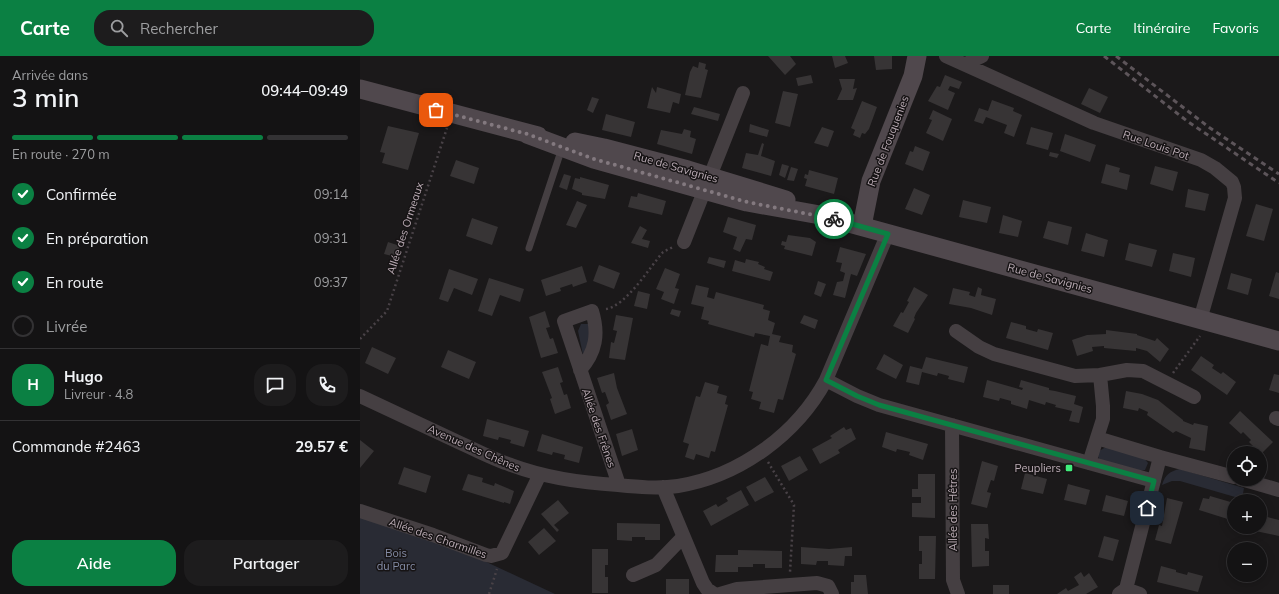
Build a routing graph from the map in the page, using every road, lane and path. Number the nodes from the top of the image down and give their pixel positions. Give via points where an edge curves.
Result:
1 (917, 56) edge
2 (946, 56) edge
3 (982, 56) edge
4 (966, 64) junction
5 (360, 89) edge
6 (743, 93) dead end
7 (452, 114) junction
8 (564, 144) junction
9 (707, 183) junction
10 (862, 226) junction
11 (888, 234) junction
12 (684, 242) joint
13 (529, 248) dead end
14 (622, 301) dead end
15 (1204, 321) junction
16 (956, 331) dead end
17 (360, 339) edge
18 (1279, 341) edge
19 (580, 370) dead end
20 (1100, 375) junction
21 (826, 380) junction
22 (1166, 382) junction
23 (360, 396) edge
24 (1194, 397) dead end
25 (952, 425) junction
26 (1098, 438) junction
27 (762, 451) junction
28 (1160, 456) junction
29 (1089, 463) junction
30 (540, 474) junction
31 (1227, 475) edge
32 (1154, 481) junction
33 (619, 485) junction
34 (1265, 486) edge
35 (663, 487) junction
36 (1279, 490) edge
37 (360, 511) edge
38 (683, 537) junction
39 (502, 553) junction
40 (633, 575) dead end
41 (789, 585) junction
42 (1122, 592) edge
43 (489, 594) edge
44 (714, 594) edge
45 (720, 594) edge
46 (832, 594) edge
47 (958, 594) edge
48 (1140, 594) edge

1 - 10 street, Rue de Fouquenies via 913,76 871,181
2 - 4 street, Rue Louis Pot
3 - 4 street
4 - 15 street, Rue Louis Pot via 1094,123 1201,160 1232,182 1235,198
5 - 7 street, Rue de Savignies
6 - 9 street
7 - 8 street, Rue de Savignies
7 - 17 path, Allée des Ormeaux via 387,311
8 - 9 street, Rue de Savignies via 604,148
8 - 13 lane
9 - 10 street, Rue de Savignies via 774,195 820,215
9 - 12 street
10 - 11 street, Rue de Savignies
11 - 15 street, Rue de Savignies
11 - 21 street, Avenue des Chênes
12 - 14 path via 663,252
15 - 18 street, Rue de Savignies
15 - 22 path via 1202,335
16 - 20 street via 994,354 1075,376
19 - 33 street, Allée des Frênes
20 - 22 street via 1135,370 1150,373
20 - 26 street via 1103,412
21 - 25 street via 869,402
21 - 27 street, Avenue des Chênes via 800,419
22 - 24 street
23 - 30 street, Avenue des Chênes via 500,461
25 - 29 street
25 - 47 street, Allée des Hêtres via 953,580
26 - 28 street
26 - 29 street
27 - 35 street, Avenue des Chênes via 714,475 691,483
27 - 41 path via 794,505
28 - 31 street
28 - 32 street
29 - 32 street
30 - 33 street, Avenue des Chênes via 584,483
30 - 39 street, Allée des Charmilles
32 - 42 street
33 - 35 street, Avenue des Chênes
34 - 36 street
35 - 38 street
37 - 39 street, Allée des Charmilles via 486,556 497,556
38 - 40 street via 656,566
38 - 44 street via 703,583
39 - 43 path
41 - 45 street via 737,589
41 - 46 street via 821,583 828,586
42 - 48 street

